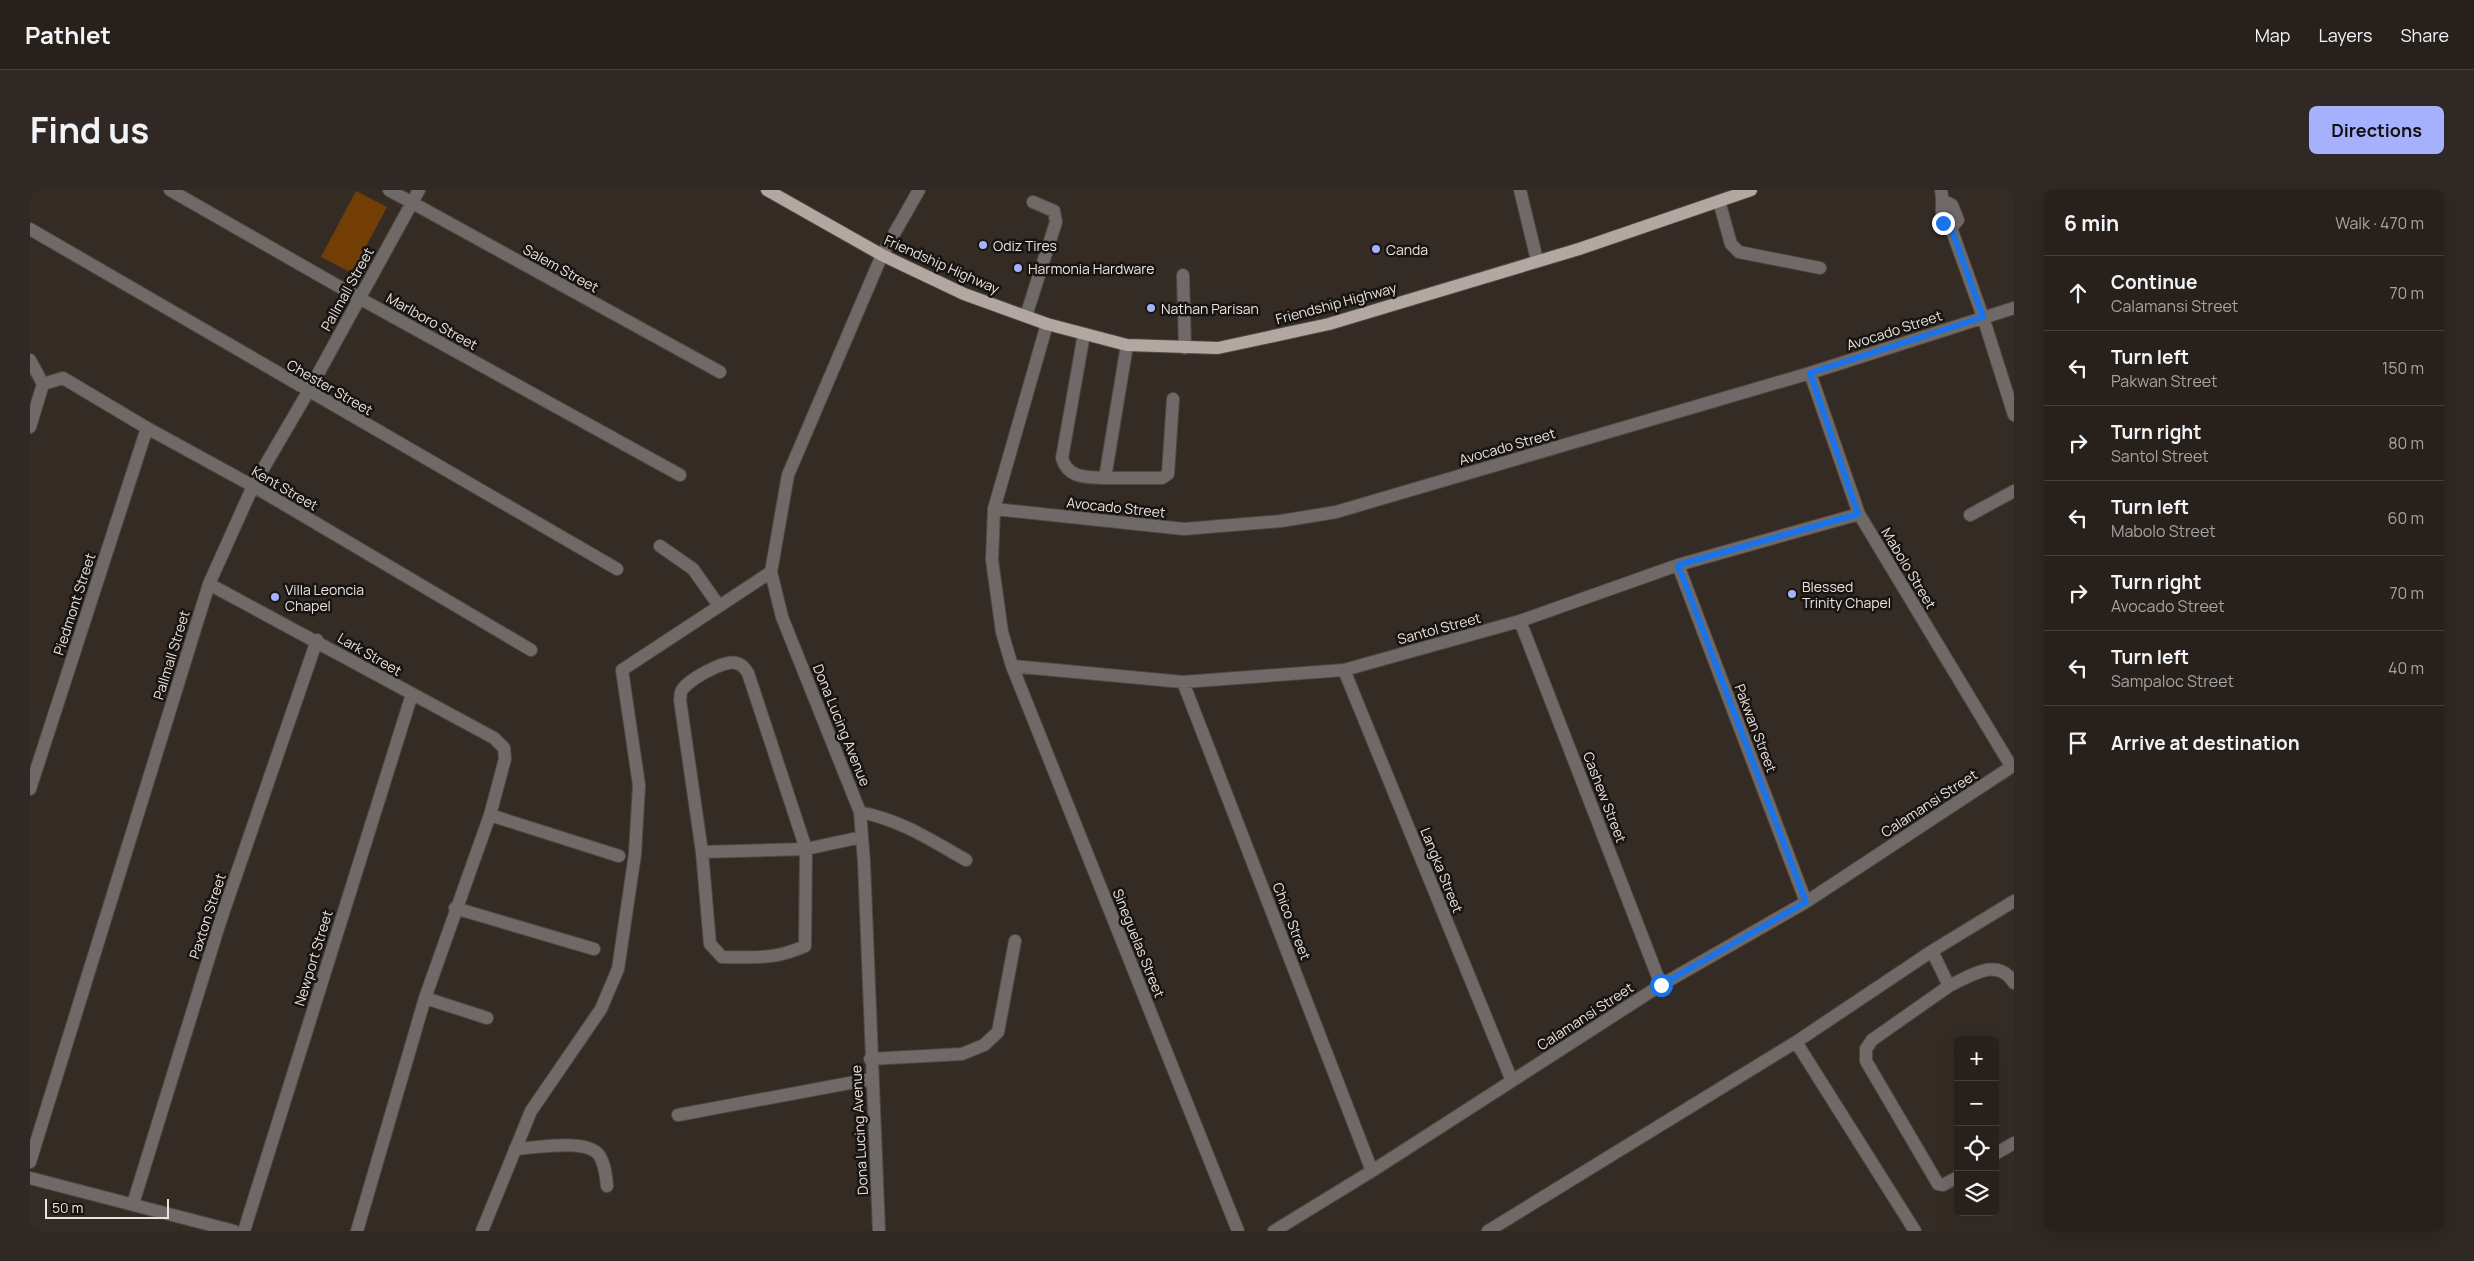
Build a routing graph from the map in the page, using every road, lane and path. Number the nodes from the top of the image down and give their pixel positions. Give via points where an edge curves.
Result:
1 (170, 190) edge
2 (389, 190) edge
3 (419, 190) edge
4 (768, 190) edge
5 (920, 190) edge
6 (1520, 190) edge
7 (1751, 190) edge
8 (1943, 196) edge
9 (1719, 201) junction
10 (1033, 202) dead end
11 (411, 203) junction
12 (30, 229) edge
13 (882, 255) junction
14 (1537, 260) junction
15 (1820, 268) dead end
16 (1184, 275) dead end
17 (359, 298) junction
18 (2014, 308) edge
19 (1026, 316) junction
20 (1983, 317) junction
21 (1047, 324) junction
22 (1084, 334) junction
23 (1127, 345) junction
24 (1185, 348) junction
25 (30, 360) edge
26 (720, 372) dead end
27 (1810, 373) junction
28 (43, 384) junction
29 (308, 392) junction
30 (1173, 399) dead end
31 (2014, 415) edge
32 (30, 427) edge
33 (146, 428) junction
34 (680, 475) dead end
35 (1105, 478) junction
36 (253, 486) junction
37 (2014, 491) edge
38 (994, 509) junction
39 (1858, 514) junction
40 (1970, 515) dead end
41 (660, 546) dead end
42 (1678, 565) junction
43 (617, 569) dead end
44 (772, 572) junction
45 (209, 584) junction
46 (720, 606) junction
47 (1520, 622) junction
48 (316, 640) junction
49 (531, 650) dead end
50 (1012, 666) junction
51 (1344, 670) junction
52 (1183, 682) junction
53 (412, 694) junction
54 (2013, 766) edge
55 (30, 789) edge
56 (860, 812) junction
57 (490, 815) junction
58 (862, 836) junction
59 (806, 850) junction
60 (702, 852) junction
61 (619, 856) dead end
62 (966, 860) dead end
63 (2014, 901) edge
64 (1806, 902) junction
65 (455, 908) junction
66 (1015, 942) dead end
67 (594, 949) dead end
68 (1932, 951) junction
69 (2014, 983) edge
70 (1661, 985) junction
71 (1949, 986) junction
72 (425, 998) junction
73 (487, 1018) dead end
74 (1796, 1042) junction
75 (870, 1059) junction
76 (871, 1079) junction
77 (1512, 1081) junction
78 (678, 1115) dead end
79 (2014, 1143) edge
80 (515, 1149) junction
81 (1999, 1152) edge
82 (30, 1162) edge
83 (1372, 1171) junction
84 (30, 1178) edge
85 (1954, 1179) edge
86 (607, 1186) dead end
87 (134, 1204) junction
88 (234, 1231) edge
89 (244, 1231) edge
90 (357, 1231) edge
91 (482, 1231) edge
92 (879, 1231) edge
93 (1238, 1231) edge
94 (1274, 1231) edge
95 (1488, 1231) edge
96 (1915, 1231) edge

1 - 17 street, Marlboro Street
2 - 11 street, Salem Street
3 - 11 street, Pallmall Street
4 - 13 main road, Friendship Highway
5 - 13 street, Dona Lucing Avenue
6 - 14 street
7 - 9 main road, Friendship Highway
8 - 20 street via 1952,205 1958,220 1951,228
9 - 14 main road, Friendship Highway
9 - 15 street via 1731,244 1739,252
10 - 19 street via 1054,211 1056,222
11 - 17 street, Pallmall Street
11 - 26 street, Salem Street
12 - 29 street, Chester Street
13 - 19 main road, Friendship Highway via 964,294
13 - 44 street, Dona Lucing Avenue via 788,475
14 - 24 main road, Friendship Highway via 1329,324 1218,348
16 - 24 street
17 - 29 street, Pallmall Street
17 - 34 street, Marlboro Street
18 - 20 street, Avocado Street
19 - 21 main road, Friendship Highway
20 - 27 street, Avocado Street
20 - 31 street
21 - 22 main road, Friendship Highway
21 - 38 street, Sineguelas Street
22 - 23 main road, Friendship Highway
22 - 35 street via 1062,458 1070,472
23 - 24 main road, Friendship Highway
23 - 35 street
25 - 28 street
27 - 38 street, Avocado Street via 1336,512 1281,522 1184,529
27 - 39 street, Mabolo Street
28 - 32 street
28 - 33 street, Kent Street via 63,378
29 - 36 street, Pallmall Street
29 - 43 street, Chester Street
30 - 35 street via 1168,474 1162,478
33 - 36 street, Kent Street
33 - 55 street, Piedmont Street
36 - 45 street, Pallmall Street
36 - 49 street, Kent Street
37 - 40 street
38 - 50 street, Sineguelas Street via 992,560 1002,632
39 - 42 street, Santol Street
39 - 54 street, Mabolo Street
41 - 46 street via 693,569
42 - 47 street, Santol Street
42 - 64 street, Pakwan Street
44 - 46 street
44 - 56 street, Dona Lucing Avenue via 782,617
45 - 48 street, Lark Street
45 - 82 street, Pallmall Street
46 - 80 street via 622,670 639,785 635,854 618,969 601,1009 531,1111
47 - 51 street, Santol Street
47 - 70 street, Cashew Street
48 - 53 street, Lark Street
48 - 87 street, Paxton Street via 220,922
50 - 52 street, Santol Street
50 - 93 street, Sineguelas Street
51 - 52 street, Santol Street
51 - 77 street, Langka Street
52 - 83 street, Chico Street
53 - 57 street, Lark Street via 494,738 504,748 505,759
53 - 89 street, Newport Street
54 - 64 street, Calamansi Street
56 - 58 street, Dona Lucing Avenue
56 - 62 street via 909,827
57 - 61 street
57 - 65 street
58 - 59 street
58 - 75 street, Dona Lucing Avenue
59 - 60 street
59 - 60 street via 805,946 773,957 722,957 714,951 710,944
59 - 60 street via 748,673 735,662 725,662 688,683 681,691
63 - 68 street
64 - 70 street, Calamansi Street
65 - 67 street
65 - 72 street
66 - 75 street via 998,1032 984,1045 962,1054
68 - 71 street
68 - 74 street
69 - 71 street via 1999,969 1982,970
70 - 77 street, Calamansi Street
71 - 85 street via 1872,1040 1866,1049 1866,1061 1938,1184
72 - 73 street
72 - 90 street
74 - 95 street
74 - 96 street
75 - 76 street, Dona Lucing Avenue
76 - 78 street
76 - 92 street, Dona Lucing Avenue
77 - 83 street, Calamansi Street
79 - 81 street
80 - 86 street via 587,1147 602,1160
80 - 91 street
83 - 94 street, Calamansi Street
84 - 87 street
87 - 88 street

